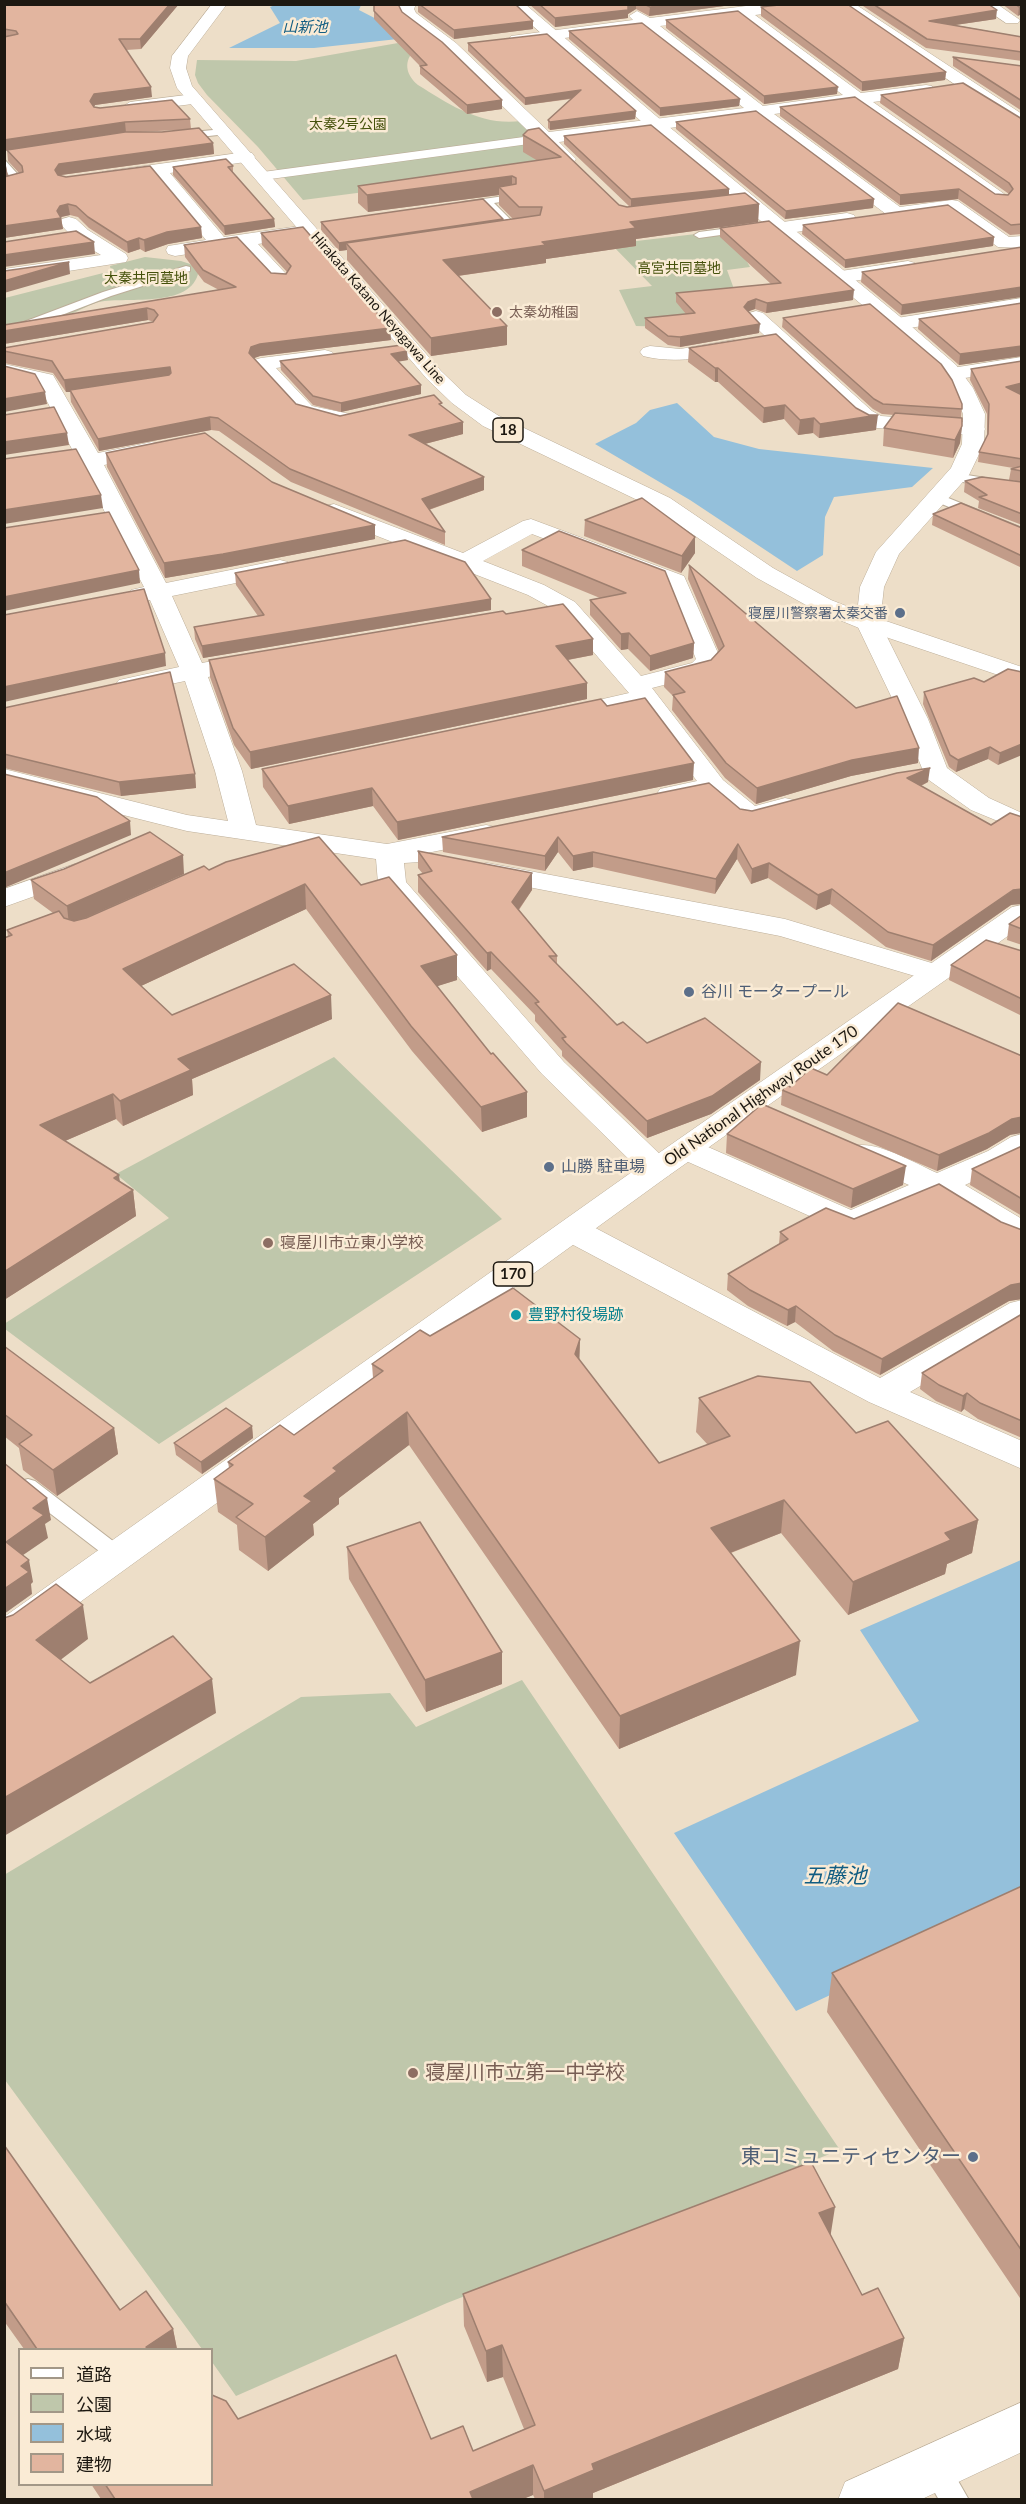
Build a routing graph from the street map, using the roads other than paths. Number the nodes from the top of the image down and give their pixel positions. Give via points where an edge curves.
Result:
1 (220, 4) edge
2 (408, 4) edge
3 (515, 4) edge
4 (624, 4) edge
5 (804, 4) edge
6 (844, 4) edge
7 (985, 4) edge
8 (742, 12) junction
9 (1012, 20) dead end
10 (646, 23) junction
11 (551, 35) junction
12 (506, 40) edge
13 (473, 44) edge
14 (450, 46) junction
15 (916, 54) junction
16 (960, 60) edge
17 (967, 85) junction
18 (857, 98) junction
19 (194, 99) junction
20 (113, 109) edge
21 (1013, 109) edge
22 (759, 111) junction
23 (1022, 122) edge
24 (656, 125) junction
25 (224, 132) junction
26 (173, 137) edge
27 (546, 138) junction
28 (15, 154) edge
29 (4, 156) edge
30 (246, 157) junction
31 (4, 162) edge
32 (157, 169) junction
33 (578, 169) edge
34 (263, 176) junction
35 (90, 178) edge
36 (4, 183) edge
37 (1022, 195) edge
38 (511, 198) edge
39 (1001, 198) junction
40 (487, 202) junction
41 (752, 202) junction
42 (729, 204) edge
43 (952, 205) junction
44 (453, 206) edge
45 (896, 213) junction
46 (781, 226) junction
47 (312, 227) junction
48 (70, 232) edge
49 (504, 233) edge
50 (699, 236) dead end
51 (244, 240) junction
52 (219, 243) junction
53 (1011, 248) edge
54 (175, 250) dead end
55 (923, 264) edge
56 (186, 269) dead end
57 (4, 275) edge
58 (842, 277) junction
59 (280, 279) edge
60 (875, 304) junction
61 (1022, 304) edge
62 (852, 308) edge
63 (758, 319) edge
64 (897, 324) junction
65 (782, 329) junction
66 (4, 330) edge
67 (409, 346) junction
68 (386, 349) edge
69 (650, 352) dead end
70 (341, 354) edge
71 (1022, 363) edge
72 (4, 370) edge
73 (952, 374) junction
74 (455, 395) junction
75 (432, 400) edge
76 (364, 415) edge
77 (974, 429) junction
78 (179, 444) edge
79 (80, 455) junction
80 (954, 477) junction
81 (1022, 488) edge
82 (936, 497) junction
83 (313, 502) edge
84 (1022, 533) edge
85 (408, 542) junction
86 (374, 548) edge
87 (306, 562) edge
88 (464, 562) junction
89 (158, 591) junction
90 (114, 599) edge
91 (567, 607) junction
92 (532, 613) edge
93 (868, 623) junction
94 (276, 657) edge
95 (195, 670) junction
96 (1022, 676) edge
97 (105, 690) edge
98 (641, 691) junction
99 (543, 719) edge
100 (4, 777) edge
101 (714, 786) junction
102 (645, 800) edge
103 (805, 801) edge
104 (187, 823) junction
105 (1022, 823) edge
106 (505, 829) edge
107 (154, 837) edge
108 (245, 843) junction
109 (389, 852) junction
110 (99, 861) edge
111 (4, 899) edge
112 (1022, 913) edge
113 (980, 942) junction
114 (1011, 953) edge
115 (935, 973) junction
116 (751, 1104) junction
117 (782, 1117) edge
118 (834, 1140) edge
119 (1022, 1144) edge
120 (688, 1150) junction
121 (657, 1169) junction
122 (938, 1186) junction
123 (573, 1231) junction
124 (1022, 1234) edge
125 (1022, 1311) edge
126 (881, 1393) junction
127 (1022, 1456) edge
128 (15, 1476) edge
129 (119, 1556) junction
130 (4, 1637) edge
131 (1022, 2426) edge
132 (944, 2483) edge
133 (863, 2499) edge

1 - 19 main road, Hirakata Katano Neyagawa Line / 18 via 177,62 179,78
2 - 14 main road via 410,16
3 - 11 main road
4 - 10 main road
5 - 8 main road
6 - 15 main road
7 - 9 main road
8 - 10 main road
8 - 18 main road
10 - 11 main road
10 - 22 main road
11 - 12 main road
11 - 24 main road
13 - 14 main road
14 - 27 main road
15 - 16 main road
15 - 17 main road
17 - 18 main road
17 - 21 main road
18 - 22 main road
18 - 39 main road
19 - 20 main road
19 - 25 main road, Hirakata Katano Neyagawa Line / 18
21 - 23 main road
22 - 24 main road
22 - 45 main road
24 - 27 main road
24 - 41 main road
25 - 26 lane
25 - 30 main road, Hirakata Katano Neyagawa Line / 18
27 - 33 main road
27 - 34 street
28 - 29 lane
30 - 32 main road
30 - 34 main road, Hirakata Katano Neyagawa Line / 18
31 - 36 lane via 19,181
32 - 35 main road
32 - 52 main road
34 - 47 main road, Hirakata Katano Neyagawa Line / 18
37 - 39 main road
38 - 40 lane
39 - 43 main road
40 - 44 lane
40 - 49 lane via 521,231
41 - 42 main road
41 - 46 main road
43 - 45 main road
43 - 53 main road
45 - 46 main road
46 - 50 lane
46 - 58 main road
47 - 51 main road
47 - 67 main road, Hirakata Katano Neyagawa Line / 18
48 - 57 main road via 119,258
51 - 52 main road
51 - 59 main road
52 - 54 main road
55 - 58 main road
56 - 66 lane
58 - 60 main road
60 - 62 main road
60 - 64 main road
61 - 64 main road
63 - 65 main road
64 - 73 main road
65 - 69 main road via 680,355
65 - 77 main road via 864,416 878,422
67 - 68 main road
67 - 74 main road, Hirakata Katano Neyagawa Line / 18
70 - 76 main road via 261,364 305,411 341,420
71 - 73 main road
72 - 79 main road via 46,379
73 - 77 main road via 974,414
74 - 75 main road
74 - 93 main road, Hirakata Katano Neyagawa Line / 18 via 491,422 662,503 765,573 823,605
77 - 80 main road via 973,444
78 - 79 main road
79 - 89 main road via 108,516
80 - 81 lane
80 - 82 main road
82 - 84 lane
82 - 93 main road via 888,552 872,587
83 - 85 main road
85 - 86 main road
85 - 88 main road
87 - 89 main road
88 - 91 main road via 536,590
88 - 98 main road via 531,526 676,580 709,660 701,668
89 - 90 main road
89 - 95 main road
91 - 92 main road
91 - 98 main road
93 - 96 main road, Hirakata Katano Neyagawa Line / 18
93 - 105 main road via 915,719 925,773
94 - 95 main road
95 - 97 main road
95 - 108 main road via 245,781
98 - 99 main road
98 - 101 main road
100 - 104 main road
101 - 102 main road
101 - 103 main road via 750,816
104 - 107 main road
104 - 108 main road
106 - 109 main road
108 - 109 main road via 273,836
109 - 115 main road via 785,928
109 - 121 main road via 392,884 553,1068
110 - 111 main road
112 - 113 main road, Old National Highway Route 170 / 170
113 - 114 main road
113 - 115 main road, Old National Highway Route 170 / 170
115 - 116 main road, Old National Highway Route 170 / 170
116 - 117 main road
116 - 120 main road, Old National Highway Route 170 / 170
118 - 122 main road
119 - 122 main road
120 - 121 main road, Old National Highway Route 170 / 170
120 - 122 main road via 851,1222
121 - 123 main road, Old National Highway Route 170 / 170
122 - 124 main road via 965,1197
123 - 126 main road
123 - 129 main road, Old National Highway Route 170 / 170
125 - 126 main road
126 - 127 main road
128 - 129 lane
129 - 130 main road, Old National Highway Route 170 / 170
131 - 132 main road
132 - 133 main road

